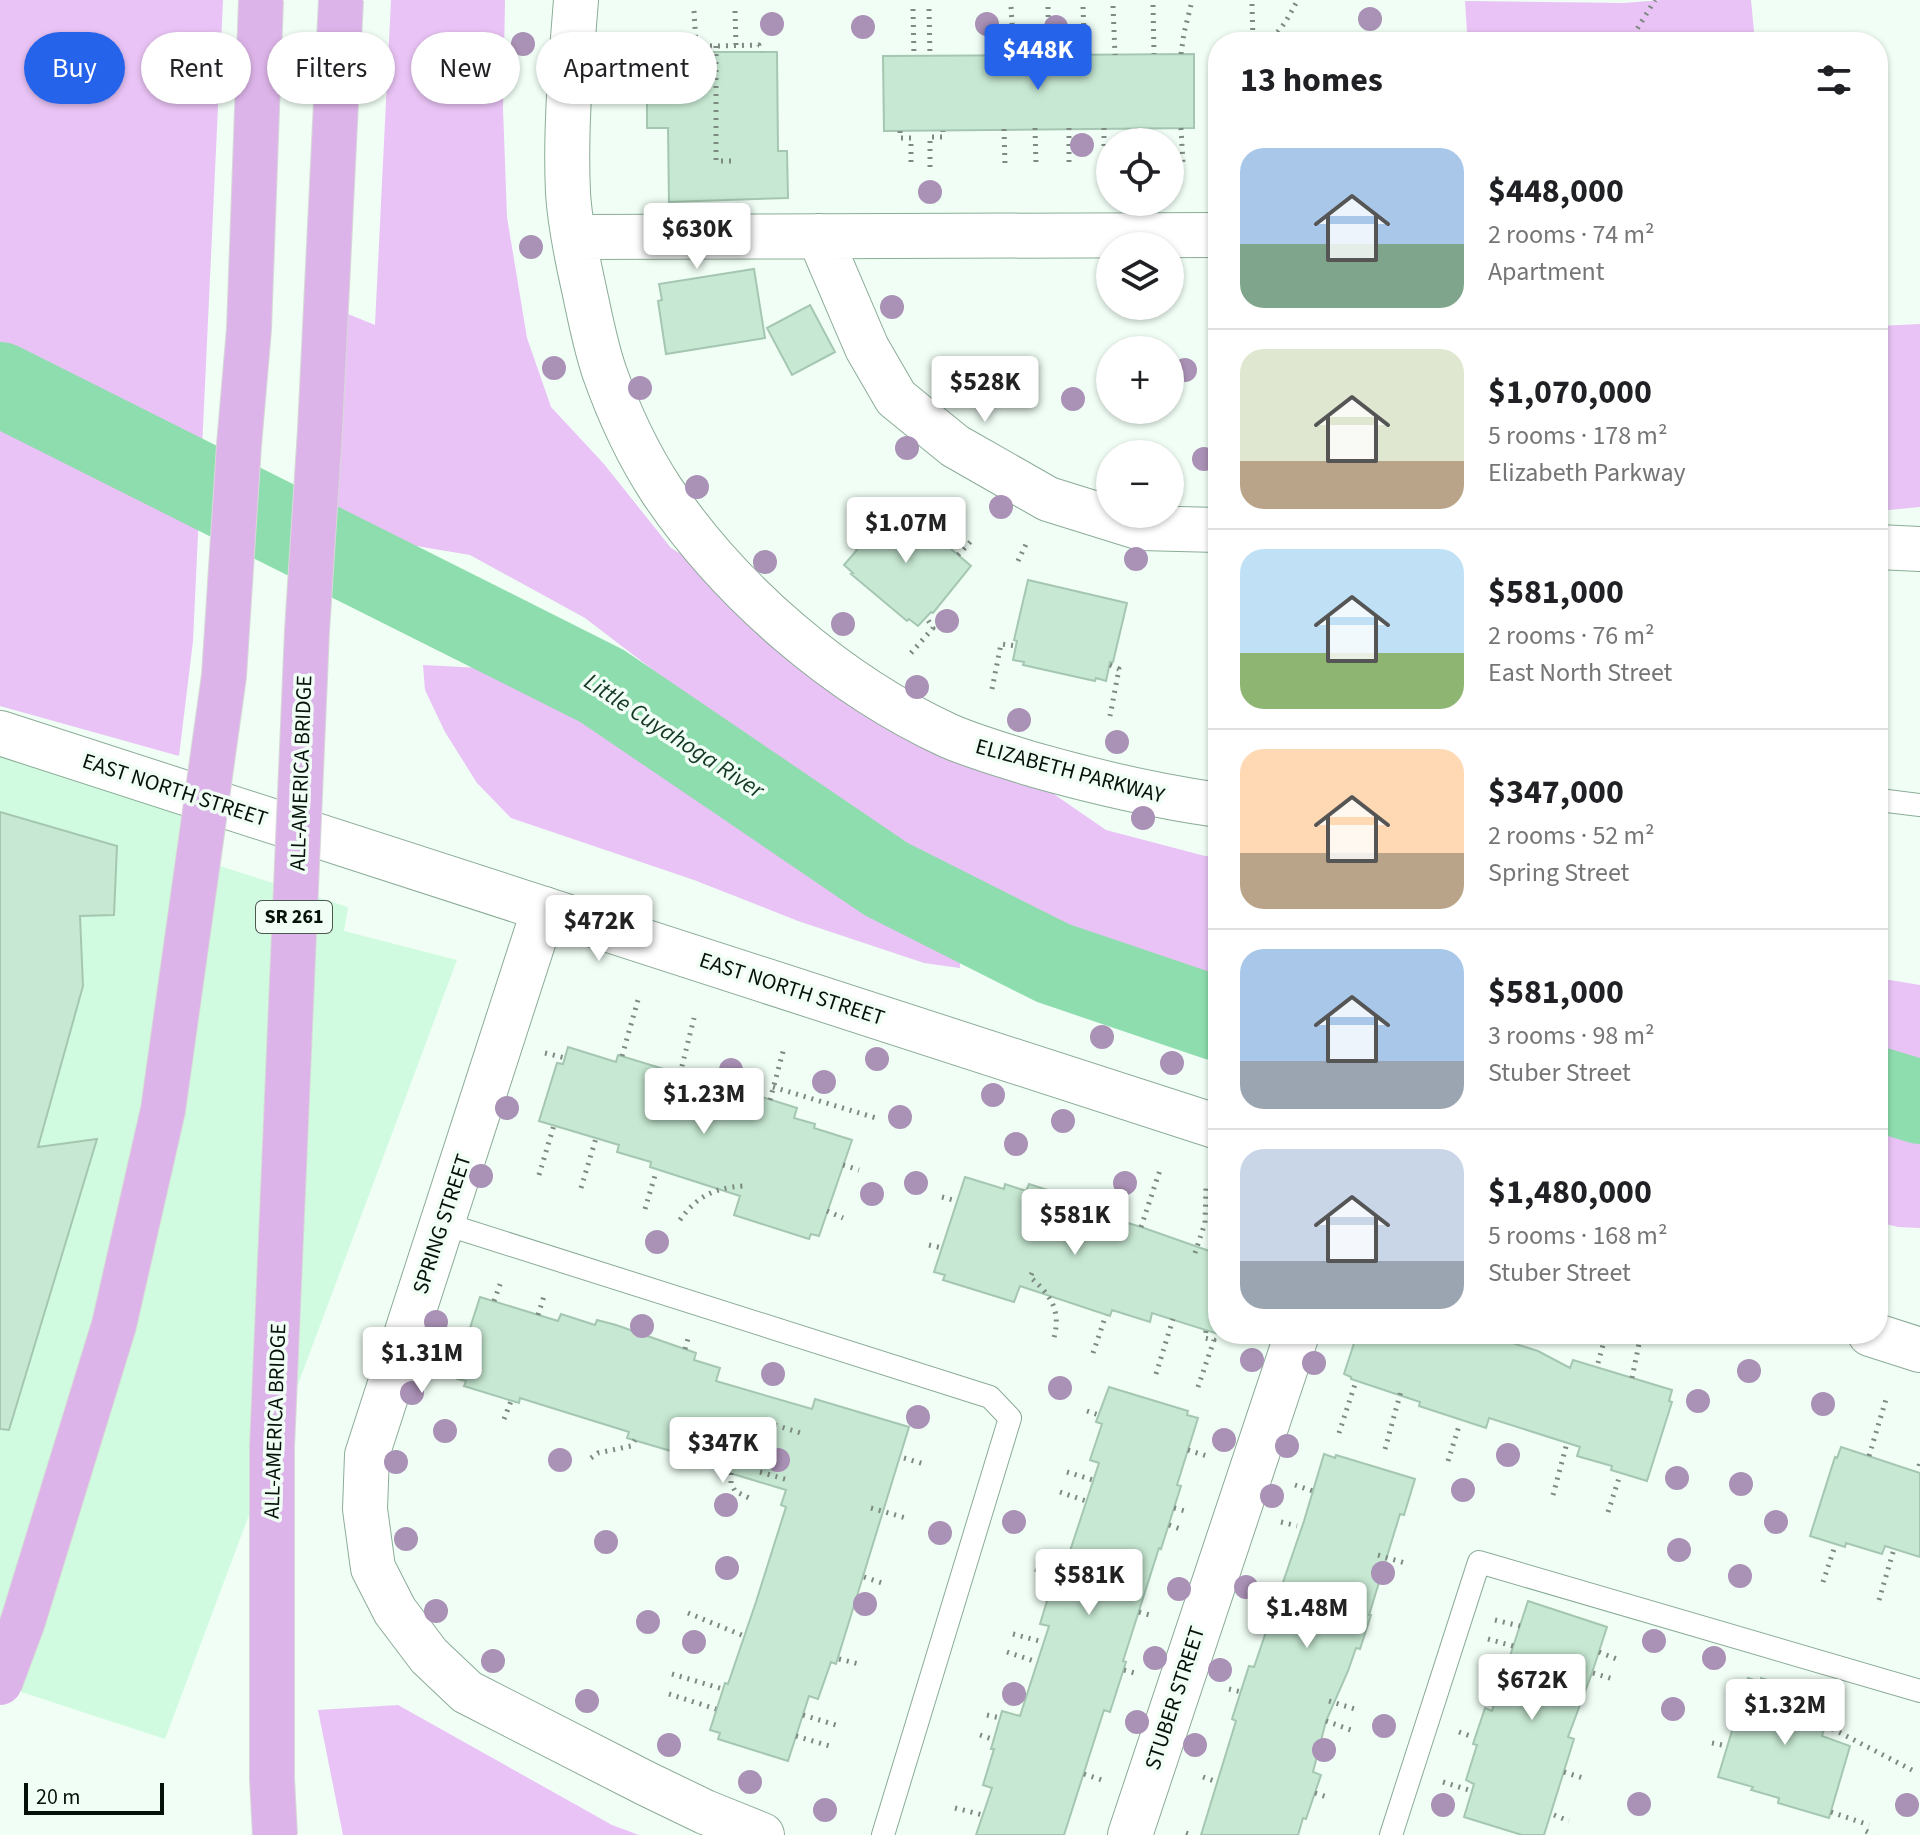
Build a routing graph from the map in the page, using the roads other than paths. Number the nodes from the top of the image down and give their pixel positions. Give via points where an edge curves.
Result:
1 (261, 0) edge
2 (341, 0) edge
3 (576, 0) edge
4 (1208, 235) edge
5 (819, 236) junction
6 (574, 237) junction
7 (1208, 530) edge
8 (1888, 548) edge
9 (1920, 549) edge
10 (0, 733) edge
11 (1888, 801) edge
12 (1208, 803) edge
13 (1920, 805) edge
14 (544, 909) junction
15 (1208, 1124) edge
16 (442, 1223) junction
17 (1888, 1340) edge
18 (1294, 1344) edge
19 (1920, 1350) edge
20 (0, 1683) edge
21 (1920, 1691) edge
22 (275, 1835) edge
23 (762, 1835) edge
24 (883, 1835) edge
25 (1130, 1835) edge
26 (1391, 1835) edge

1 - 20 main road, bridge via 249,329 224,676 163,1110 114,1325
2 - 22 main road, ALL-AMERICA BRIDGE / SR 261, bridge via 306,645 272,1447
3 - 6 street, ELIZABETH PARKWAY via 567,119
4 - 5 street
5 - 6 street
5 - 7 street via 867,348 896,398 955,446 1048,499 1141,528
6 - 12 street, ELIZABETH PARKWAY via 605,373 662,490 733,579 805,645 883,701 984,750
8 - 9 street
10 - 14 street, EAST NORTH STREET
11 - 13 lane
14 - 15 street, EAST NORTH STREET
14 - 16 street, SPRING STREET
16 - 23 street, SPRING STREET via 367,1455 365,1509 373,1568 395,1611 429,1656 467,1692 647,1784
16 - 24 lane via 990,1397 1010,1418
17 - 19 street
18 - 25 street, STUBER STREET
21 - 26 lane via 1479,1562

